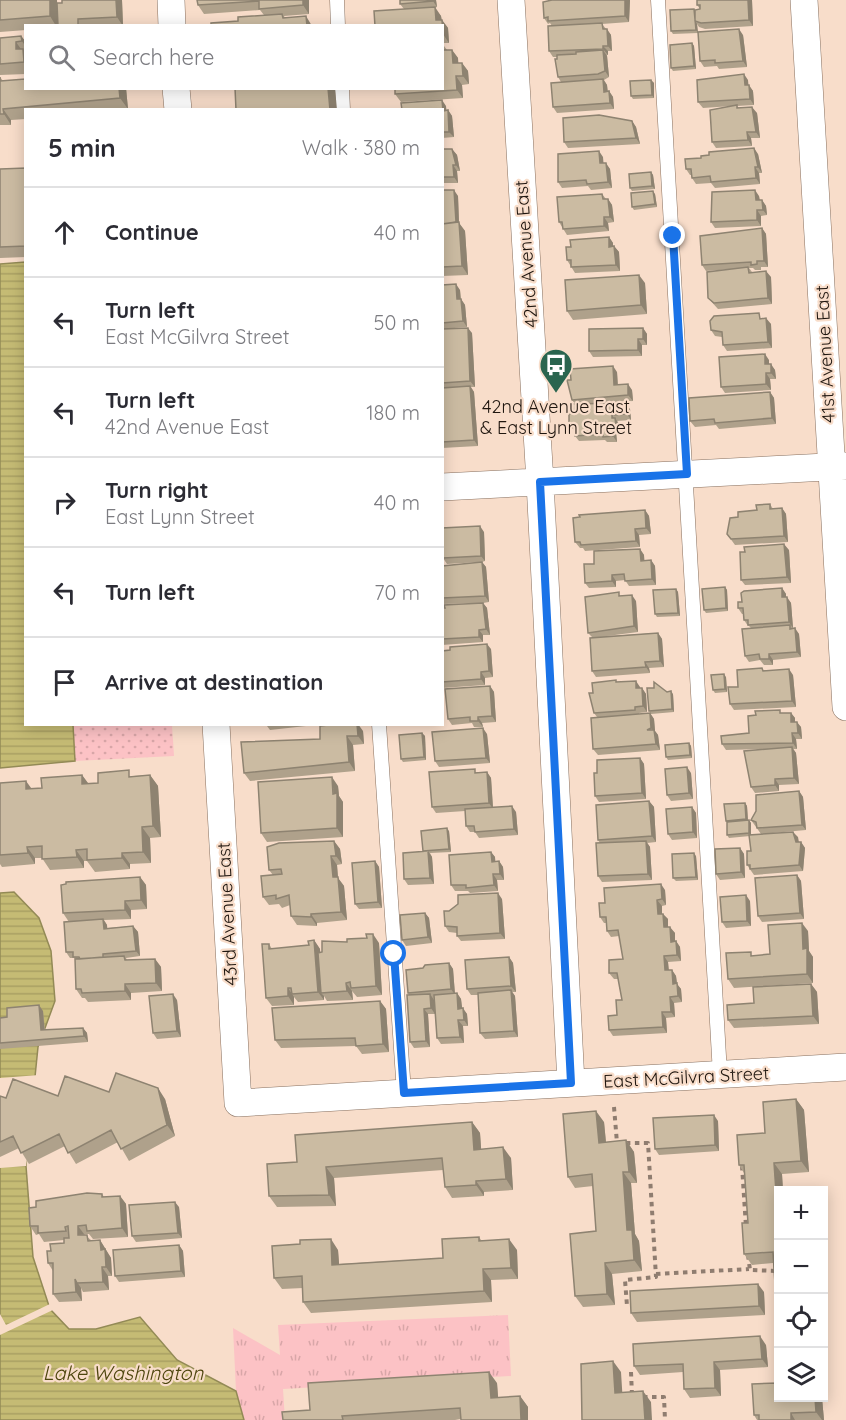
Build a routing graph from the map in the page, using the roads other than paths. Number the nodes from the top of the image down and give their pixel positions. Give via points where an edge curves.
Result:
1 (171, 0) edge
2 (337, 0) edge
3 (510, 0) edge
4 (658, 0) edge
5 (804, 0) edge
6 (172, 24) edge
7 (338, 24) edge
8 (177, 90) edge
9 (342, 90) edge
10 (178, 108) edge
11 (343, 108) edge
12 (839, 466) edge
13 (687, 474) junction
14 (540, 482) junction
15 (444, 487) edge
16 (846, 707) edge
17 (216, 726) edge
18 (379, 726) edge
19 (846, 1067) edge
20 (720, 1074) junction
21 (571, 1083) junction
22 (404, 1093) junction
23 (238, 1103) joint

1 - 6 street
2 - 7 lane
3 - 14 street, 42nd Avenue East
4 - 13 lane
5 - 12 street, 41st Avenue East
8 - 10 street
9 - 11 lane
12 - 13 street
12 - 16 street, 41st Avenue East
13 - 14 street
13 - 20 lane
14 - 15 street
14 - 21 street, 42nd Avenue East
17 - 23 street, 43rd Avenue East
18 - 22 lane
19 - 20 street, East McGilvra Street
20 - 21 street, East McGilvra Street
21 - 22 street, East McGilvra Street
22 - 23 street, East McGilvra Street

